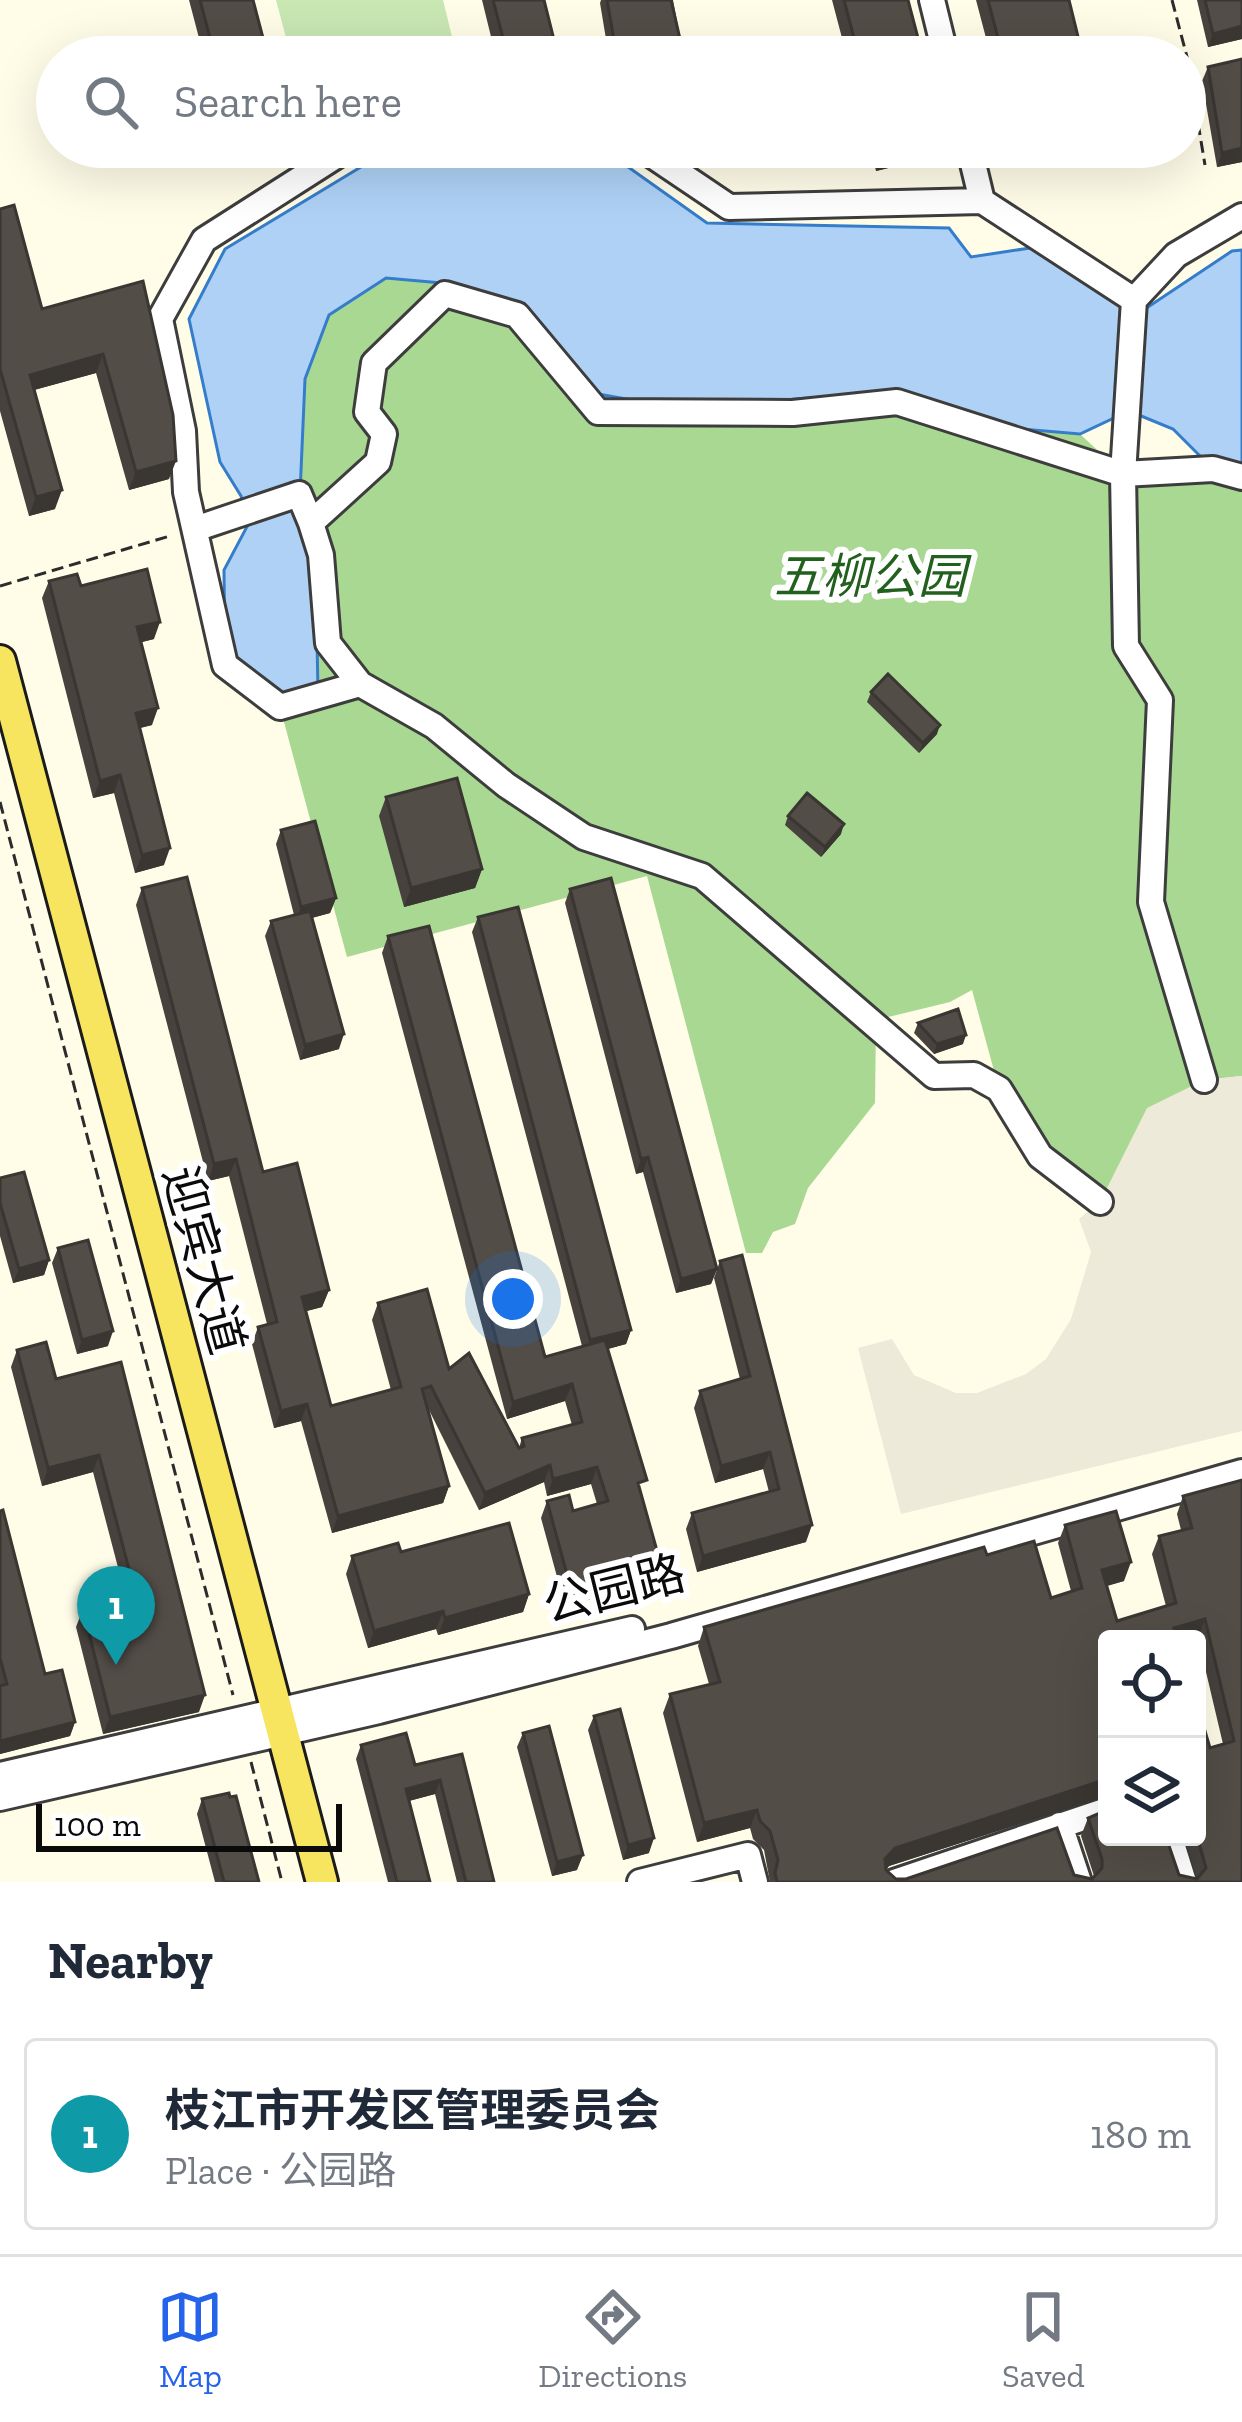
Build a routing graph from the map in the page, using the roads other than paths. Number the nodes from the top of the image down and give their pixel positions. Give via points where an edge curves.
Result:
1 (932, 0) edge
2 (941, 36) edge
3 (317, 168) edge
4 (671, 168) edge
5 (974, 168) edge
6 (982, 201) junction
7 (1242, 216) edge
8 (1134, 302) junction
9 (1123, 474) junction
10 (1242, 477) edge
11 (311, 523) junction
12 (195, 529) junction
13 (0, 662) edge
14 (360, 683) junction
15 (0, 727) edge
16 (1204, 1080) dead end
17 (1100, 1202) dead end
18 (1242, 1462) edge
19 (1242, 1472) edge
20 (262, 1726) junction
21 (0, 1775) edge
22 (0, 1798) edge
23 (1098, 1813) edge
24 (1060, 1826) junction
25 (1173, 1846) edge
26 (976, 1870) edge
27 (306, 1882) edge
28 (322, 1882) edge
29 (640, 1882) edge
30 (755, 1882) edge
31 (895, 1882) edge
32 (1079, 1882) edge
33 (1184, 1882) edge

1 - 2 street
3 - 12 street via 204,240 160,319
4 - 6 street via 729,207
5 - 6 street
6 - 8 street
7 - 8 street via 1176,255
8 - 9 street
9 - 10 street via 1213,469
9 - 11 street via 897,402 793,413 598,412 517,315 445,295 374,363 367,412 384,434 378,462
9 - 16 street via 1126,646 1160,700 1151,902
11 - 12 street via 299,494
11 - 14 street via 328,643
12 - 14 street via 225,665 280,707
13 - 20 main road, 迎宾大道
14 - 17 street via 584,838 702,876 934,1076 974,1075 999,1089 1040,1156
15 - 20 main road, 迎宾大道
18 - 20 street, 公园路
19 - 20 street via 671,1636
20 - 21 street, 公园路
20 - 22 street
20 - 27 main road, 迎宾大道
20 - 28 main road, 迎宾大道
23 - 24 street
24 - 26 street
24 - 32 street
25 - 33 street
26 - 31 street
29 - 30 street via 748,1855

